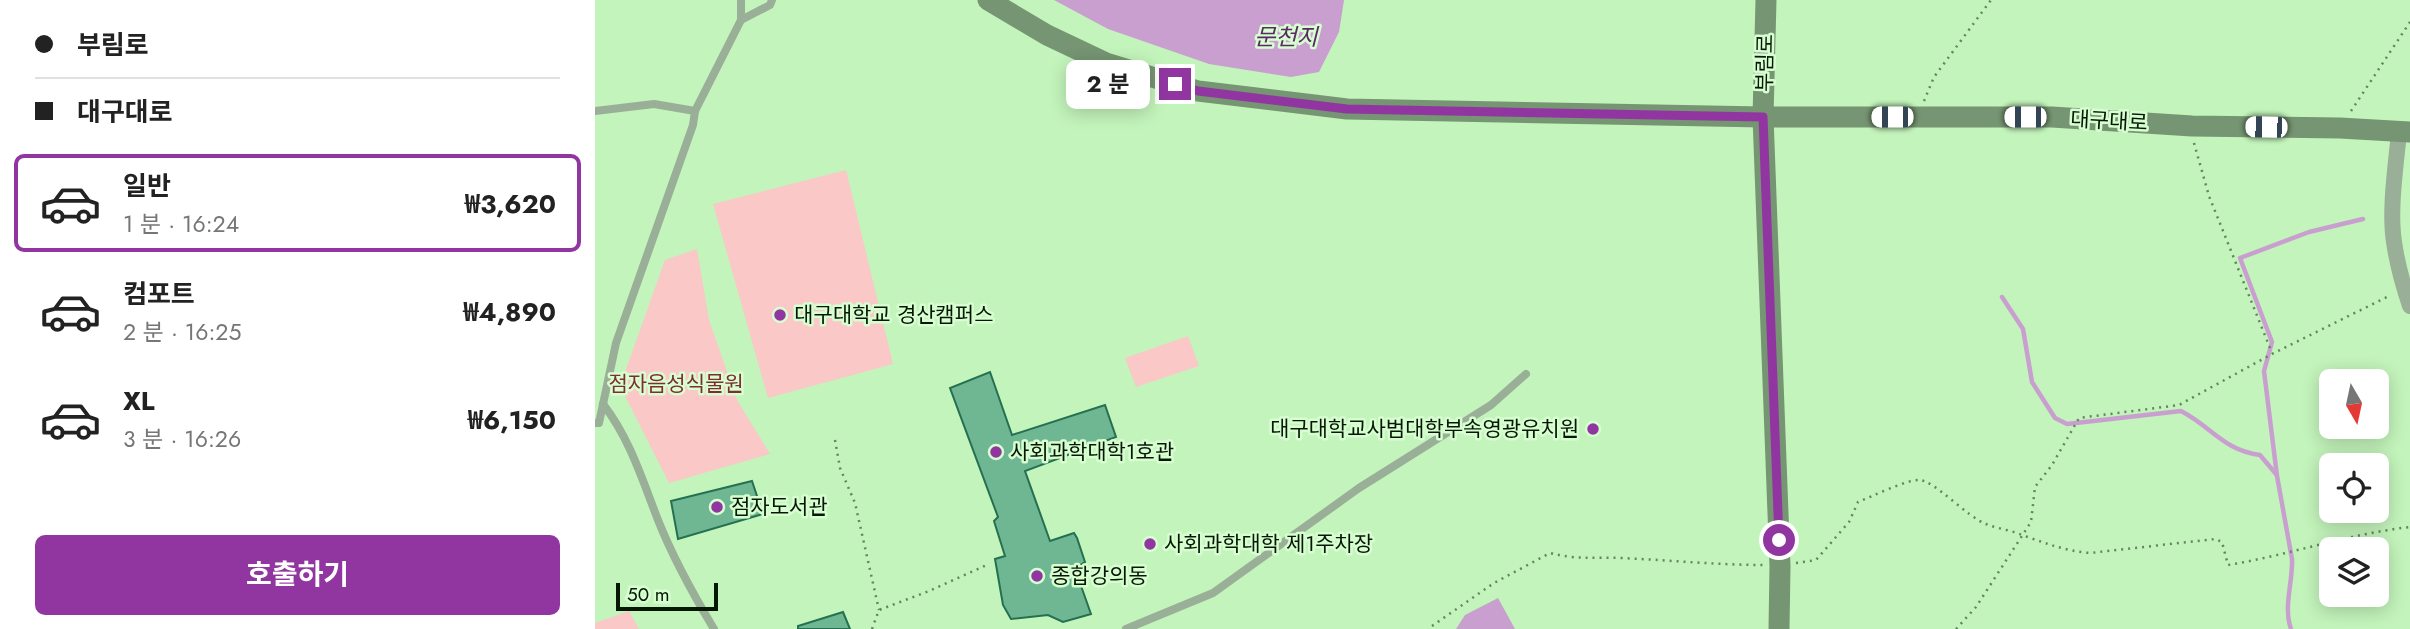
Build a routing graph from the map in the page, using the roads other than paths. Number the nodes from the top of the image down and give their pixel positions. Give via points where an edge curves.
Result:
1 (741, 0) edge
2 (772, 0) edge
3 (988, 0) edge
4 (1766, 0) edge
5 (741, 20) junction
6 (595, 111) edge
7 (695, 111) junction
8 (1763, 117) junction
9 (2405, 132) edge
10 (2402, 186) edge
11 (2410, 306) edge
12 (1525, 374) dead end
13 (603, 404) junction
14 (595, 423) edge
15 (715, 629) edge
16 (1126, 629) edge
17 (1779, 629) edge

1 - 5 lane
2 - 5 lane
3 - 8 street, 대구대로 via 1047,36 1106,63 1198,91 1347,109
4 - 8 street, 부림로
5 - 7 lane
6 - 7 lane via 654,104
7 - 13 lane via 616,343
8 - 9 street, 대구대로 via 2052,117
8 - 17 street, 부림로
9 - 10 street
10 - 11 street via 2393,240
12 - 16 lane via 1491,405 1359,488 1213,593
13 - 14 lane via 599,423
13 - 15 lane via 641,471 676,561

